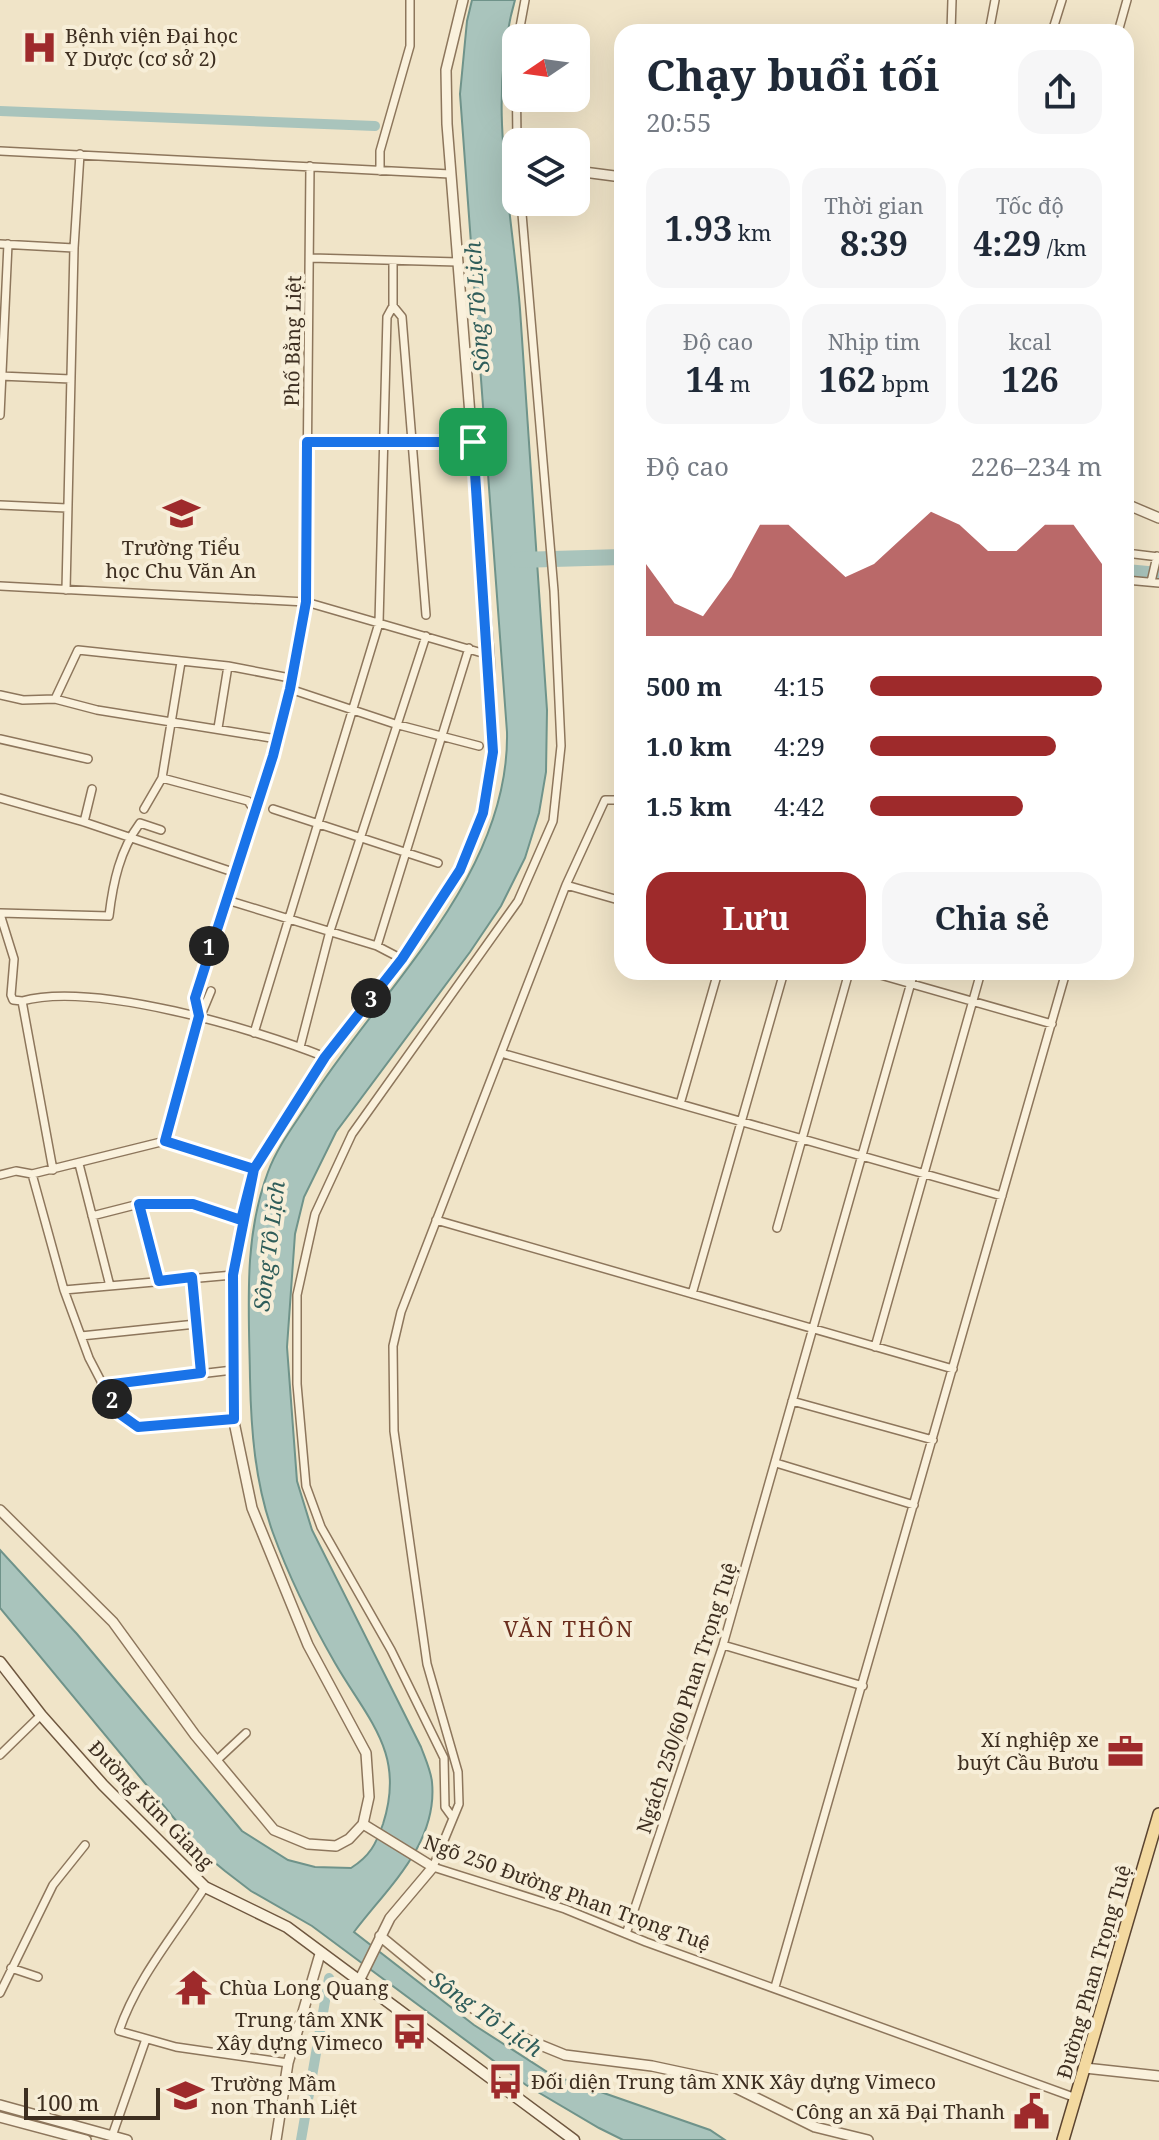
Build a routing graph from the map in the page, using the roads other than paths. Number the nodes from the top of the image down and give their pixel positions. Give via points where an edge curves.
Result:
1 (410, 0) edge
2 (463, 0) edge
3 (525, 0) edge
4 (952, 0) edge
5 (995, 0) edge
6 (1062, 0) edge
7 (1127, 0) edge
8 (521, 24) edge
9 (951, 24) edge
10 (990, 24) edge
11 (1054, 24) edge
12 (1120, 24) edge
13 (0, 151) edge
14 (80, 154) junction
15 (310, 166) junction
16 (380, 171) junction
17 (590, 173) edge
18 (450, 174) junction
19 (614, 176) edge
20 (522, 216) edge
21 (4, 244) edge
22 (74, 248) junction
23 (311, 258) junction
24 (393, 262) junction
25 (458, 262) junction
26 (2, 301) edge
27 (393, 306) junction
28 (1, 376) edge
29 (71, 379) junction
30 (0, 415) edge
31 (385, 441) junction
32 (410, 441) junction
33 (307, 442) junction
34 (473, 442) junction
35 (0, 505) edge
36 (1134, 507) edge
37 (67, 508) junction
38 (1159, 518) edge
39 (1134, 554) edge
40 (1158, 556) edge
41 (1155, 578) edge
42 (1134, 579) edge
43 (0, 586) edge
44 (66, 590) junction
45 (306, 602) junction
46 (426, 615) dead end
47 (379, 623) junction
48 (426, 636) junction
49 (469, 648) junction
50 (489, 655) junction
51 (181, 662) junction
52 (228, 666) junction
53 (290, 678) junction
54 (290, 689) junction
55 (0, 695) edge
56 (55, 699) junction
57 (353, 709) junction
58 (173, 722) junction
59 (395, 724) junction
60 (218, 728) junction
61 (443, 738) junction
62 (0, 739) edge
63 (277, 739) junction
64 (479, 746) dead end
65 (88, 759) dead end
66 (162, 778) junction
67 (92, 789) dead end
68 (0, 798) edge
69 (614, 800) edge
70 (144, 809) dead end
71 (273, 809) dead end
72 (254, 810) junction
73 (84, 822) junction
74 (315, 823) junction
75 (161, 830) dead end
76 (360, 837) junction
77 (129, 838) junction
78 (405, 851) junction
79 (438, 863) dead end
80 (233, 872) junction
81 (566, 885) junction
82 (614, 899) edge
83 (227, 900) junction
84 (0, 913) edge
85 (287, 918) junction
86 (330, 931) junction
87 (377, 946) junction
88 (402, 959) junction
89 (716, 980) edge
90 (782, 980) edge
91 (847, 980) edge
92 (899, 980) edge
93 (911, 980) edge
94 (979, 980) edge
95 (1064, 980) edge
96 (910, 983) junction
97 (211, 991) dead end
98 (22, 1001) junction
99 (972, 1001) junction
100 (199, 1016) junction
101 (1052, 1024) junction
102 (254, 1033) junction
103 (300, 1047) junction
104 (501, 1053) junction
105 (325, 1057) junction
106 (680, 1104) junction
107 (741, 1122) junction
108 (802, 1139) junction
109 (165, 1141) junction
110 (861, 1156) junction
111 (79, 1164) junction
112 (254, 1169) junction
113 (53, 1170) junction
114 (32, 1174) junction
115 (924, 1174) junction
116 (0, 1175) edge
117 (1002, 1196) junction
118 (139, 1204) junction
119 (92, 1216) junction
120 (241, 1220) junction
121 (436, 1220) junction
122 (777, 1228) dead end
123 (233, 1275) junction
124 (192, 1277) junction
125 (159, 1281) junction
126 (110, 1286) junction
127 (64, 1290) junction
128 (692, 1294) junction
129 (196, 1324) junction
130 (812, 1330) junction
131 (81, 1336) junction
132 (875, 1347) junction
133 (953, 1369) junction
134 (233, 1370) junction
135 (201, 1373) junction
136 (105, 1385) junction
137 (792, 1401) junction
138 (234, 1419) junction
139 (933, 1440) junction
140 (775, 1467) junction
141 (914, 1505) junction
142 (0, 1510) edge
143 (723, 1645) junction
144 (0, 1662) edge
145 (863, 1686) junction
146 (41, 1715) junction
147 (246, 1733) dead end
148 (0, 1755) edge
149 (216, 1761) junction
150 (1159, 1814) edge
151 (453, 1818) junction
152 (363, 1824) junction
153 (85, 1845) dead end
154 (433, 1867) junction
155 (205, 1887) junction
156 (626, 1934) junction
157 (378, 1939) junction
158 (320, 1954) junction
159 (11, 1968) junction
160 (38, 1977) dead end
161 (358, 1983) junction
162 (775, 1987) junction
163 (0, 1993) edge
164 (146, 2039) junction
165 (288, 2063) junction
166 (1085, 2068) junction
167 (1159, 2076) edge
168 (1076, 2098) junction
169 (0, 2105) edge
170 (0, 2117) edge
171 (112, 2136) junction
172 (86, 2140) edge
173 (127, 2140) edge
174 (276, 2140) edge
175 (574, 2140) edge
176 (868, 2140) edge
177 (1063, 2140) edge

1 - 16 street via 410,46 380,151
2 - 18 street via 446,70
3 - 8 street
4 - 9 street
5 - 10 street
6 - 11 street
7 - 12 street
13 - 14 street
14 - 15 street
14 - 22 street
15 - 16 street
15 - 23 street, Phố Bằng Liệt
16 - 18 street
17 - 19 street
18 - 25 street
20 - 151 street via 554,591 561,746 553,821 518,901 352,1134 315,1214 297,1295 297,1384 306,1486 321,1527 444,1758 445,1807
21 - 22 street
21 - 26 street
22 - 29 street
23 - 24 street
23 - 33 street, Phố Bằng Liệt
24 - 25 street
24 - 27 street
25 - 34 street
26 - 28 street
27 - 31 street via 387,317
27 - 32 street via 402,317
28 - 29 street
28 - 30 street
29 - 37 street
31 - 32 street
31 - 33 street
31 - 47 street
32 - 34 street
32 - 46 street
33 - 45 street, Phố Bằng Liệt
34 - 50 street
35 - 37 street
36 - 38 street
37 - 44 street
39 - 40 street
40 - 41 street
41 - 42 street
43 - 44 street
44 - 45 street
45 - 47 street
45 - 53 street, Phố Bằng Liệt
47 - 48 street
47 - 57 street
48 - 49 street
48 - 59 street
49 - 50 street
49 - 61 street
50 - 88 street via 493,752 483,813 460,870
51 - 52 street
51 - 56 street via 78,650
51 - 58 street
52 - 53 street
52 - 60 street
53 - 54 street, Phố Bằng Liệt
54 - 57 street
54 - 63 street, Phố Bằng Liệt
55 - 56 street
56 - 58 street
57 - 59 street
57 - 74 street
58 - 60 street
58 - 66 street
59 - 61 street
59 - 76 street
60 - 63 street
61 - 64 street
61 - 78 street
62 - 65 street
63 - 72 street, Phố Bằng Liệt
66 - 70 street
66 - 72 street via 248,801
67 - 73 street
68 - 73 street
69 - 81 street via 605,800
71 - 74 street
72 - 80 street, Phố Bằng Liệt
73 - 77 street
74 - 76 street
74 - 85 street
75 - 77 street via 140,823
76 - 78 street
76 - 86 street
77 - 80 street
77 - 84 street via 113,881 109,916
78 - 79 street
78 - 87 street
80 - 83 street, Phố Bằng Liệt
81 - 82 street
81 - 104 street
83 - 85 street
83 - 100 street, Phố Bằng Liệt via 195,998
84 - 98 street via 14,959 11,995
85 - 86 street
85 - 102 street
86 - 87 street
86 - 103 street
87 - 88 street
88 - 105 street
89 - 106 street
90 - 107 street
91 - 108 street
92 - 96 street
93 - 96 street, Ngách 250/60 Phan Trọng Tuệ
94 - 99 street
95 - 101 street
96 - 99 street
96 - 110 street, Ngách 250/60 Phan Trọng Tuệ
97 - 100 street
98 - 100 street via 100,1000
98 - 113 street
99 - 101 street
99 - 115 street
100 - 102 street
100 - 109 street, Phố Bằng Liệt
101 - 117 street
102 - 103 street
103 - 105 street
104 - 106 street
104 - 121 street
105 - 112 street
106 - 107 street
107 - 108 street
107 - 128 street
108 - 110 street
108 - 122 street
109 - 111 street
109 - 112 street
110 - 115 street
110 - 130 street, Ngách 250/60 Phan Trọng Tuệ
111 - 113 street
111 - 119 street
112 - 120 street
113 - 114 street
114 - 116 street
114 - 127 street
115 - 117 street
115 - 132 street
117 - 133 street
118 - 119 street
118 - 120 street via 193,1204
118 - 125 street
119 - 126 street
120 - 123 street
121 - 128 street
121 - 151 street via 393,1346 394,1431 427,1664 458,1772 459,1804
123 - 124 street
123 - 134 street
124 - 125 street
124 - 129 street
125 - 126 street
126 - 127 street
127 - 131 street
128 - 130 street
129 - 131 street
129 - 135 street
130 - 132 street
130 - 137 street, Ngách 250/60 Phan Trọng Tuệ
131 - 136 street
132 - 133 street
133 - 139 street
134 - 135 street
134 - 138 street
135 - 136 street
136 - 138 street via 117,1412 138,1427
137 - 139 street
137 - 140 street, Ngách 250/60 Phan Trọng Tuệ
138 - 152 street via 252,1508 308,1645 366,1753 369,1797
139 - 141 street
140 - 141 street
140 - 143 street, Ngách 250/60 Phan Trọng Tuệ
141 - 145 street
142 - 149 street via 113,1622
143 - 145 street
143 - 156 street, Ngách 250/60 Phan Trọng Tuệ
144 - 146 main road, Đường Kim Giang
145 - 162 street
146 - 148 street
146 - 155 main road, Đường Kim Giang
147 - 149 street
149 - 152 street via 274,1830 308,1844 336,1846
150 - 166 main road, Đường Phan Trọng Tuệ
151 - 154 street
152 - 154 street, Ngõ 250 Đường Phan Trọng Tuệ
153 - 159 street via 53,1885
154 - 156 street, Ngõ 250 Đường Phan Trọng Tuệ
154 - 157 street
155 - 158 main road, Đường Kim Giang via 287,1927
155 - 164 street via 143,1981 119,2031
156 - 162 street, Ngõ 250 Đường Phan Trọng Tuệ
157 - 161 street
157 - 176 street via 448,1992 524,2038 565,2055 722,2081 815,2127
158 - 161 main road, Đường Kim Giang
158 - 165 street
159 - 160 street
159 - 163 street
161 - 175 main road, Đường Kim Giang
162 - 168 street, Ngõ 250 Đường Phan Trọng Tuệ
164 - 165 street
164 - 171 street
165 - 174 street
166 - 167 street
166 - 168 main road, Đường Phan Trọng Tuệ
168 - 177 main road, Đường Phan Trọng Tuệ
169 - 171 street
170 - 172 street
171 - 173 street

